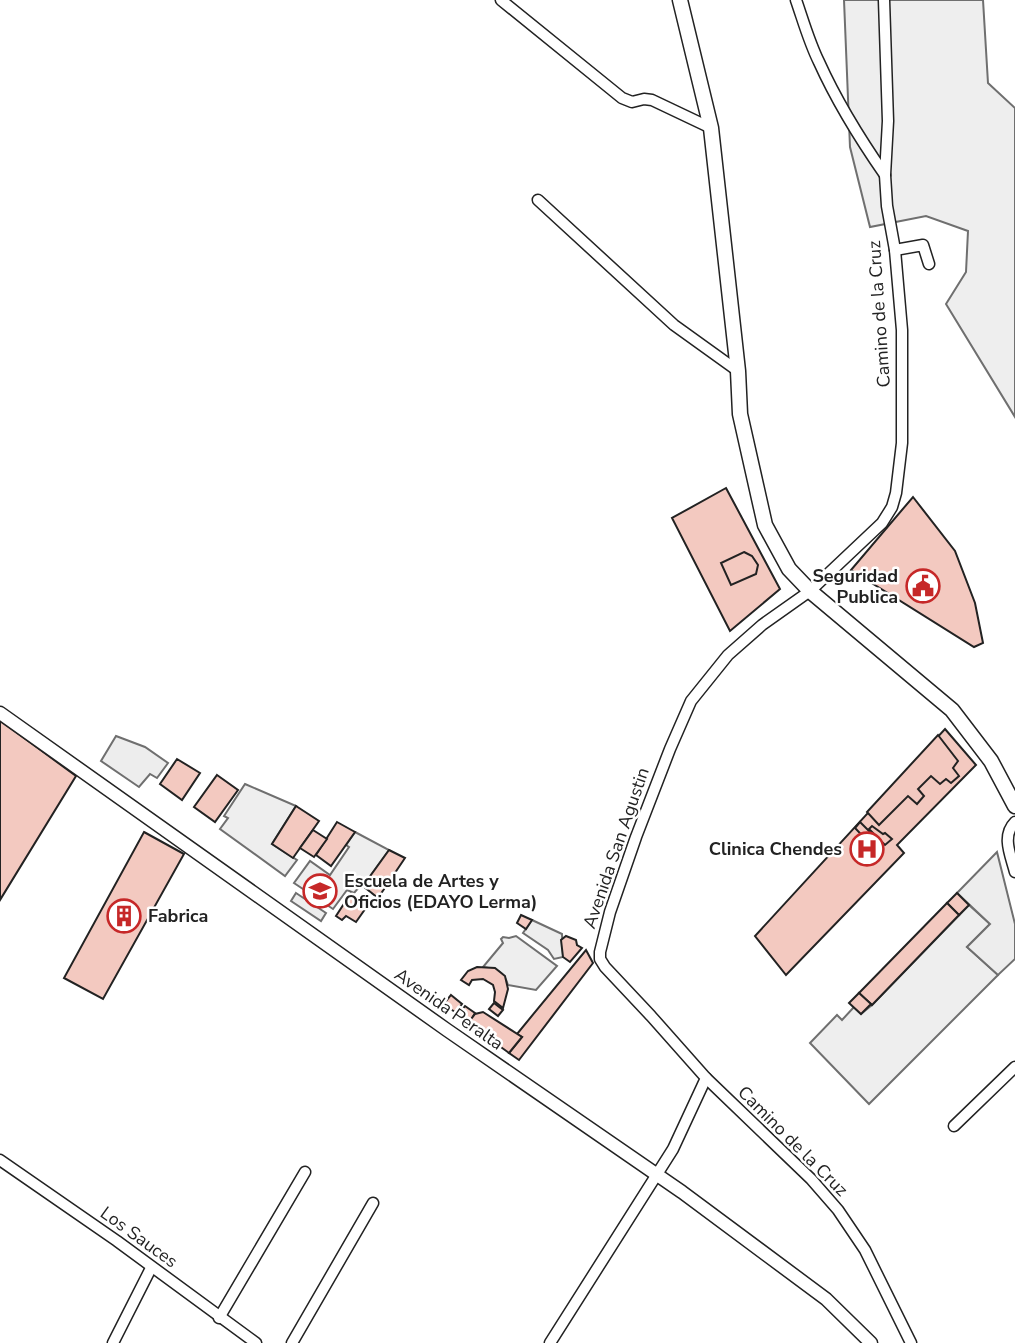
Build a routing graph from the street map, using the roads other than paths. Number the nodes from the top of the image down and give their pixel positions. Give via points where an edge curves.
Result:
1 (501, 0) edge
2 (680, 0) edge
3 (796, 0) edge
4 (884, 0) edge
5 (710, 128) junction
6 (885, 175) junction
7 (538, 200) dead end
8 (895, 250) junction
9 (929, 264) dead end
10 (738, 371) junction
11 (810, 591) junction
12 (0, 713) edge
13 (1010, 789) edge
14 (1015, 806) edge
15 (1015, 822) edge
16 (1015, 873) edge
17 (1015, 1068) edge
18 (706, 1078) junction
19 (954, 1126) dead end
20 (0, 1160) edge
21 (306, 1172) dead end
22 (656, 1175) junction
23 (373, 1203) dead end
24 (151, 1268) junction
25 (219, 1318) junction
26 (113, 1343) edge
27 (256, 1343) edge
28 (292, 1343) edge
29 (550, 1343) edge
30 (871, 1343) edge
31 (911, 1343) edge

1 - 5 street via 622,98 652,100
2 - 5 main road
3 - 6 street via 835,95
4 - 6 street, Camino de la Cruz
5 - 10 main road
6 - 8 street, Camino de la Cruz
7 - 10 street via 674,325
8 - 9 street via 923,245
8 - 11 street, Camino de la Cruz via 902,330 902,443 896,493 882,523
10 - 11 main road via 740,414 765,525 789,569
11 - 13 main road via 952,710
11 - 18 street, Avenida San Agustin via 728,656 691,701 641,824 601,941 600,959 605,967
12 - 22 street, Avenida Peralta
13 - 14 main road
15 - 16 street via 1007,837
17 - 19 street
18 - 22 street
18 - 31 street, Camino de la Cruz via 838,1210 865,1250
20 - 24 street, Los Sauces
21 - 25 street
22 - 29 street
22 - 30 street, Avenida Peralta via 826,1299
23 - 28 street
24 - 25 street, Los Sauces
24 - 26 street
25 - 27 street, Los Sauces

